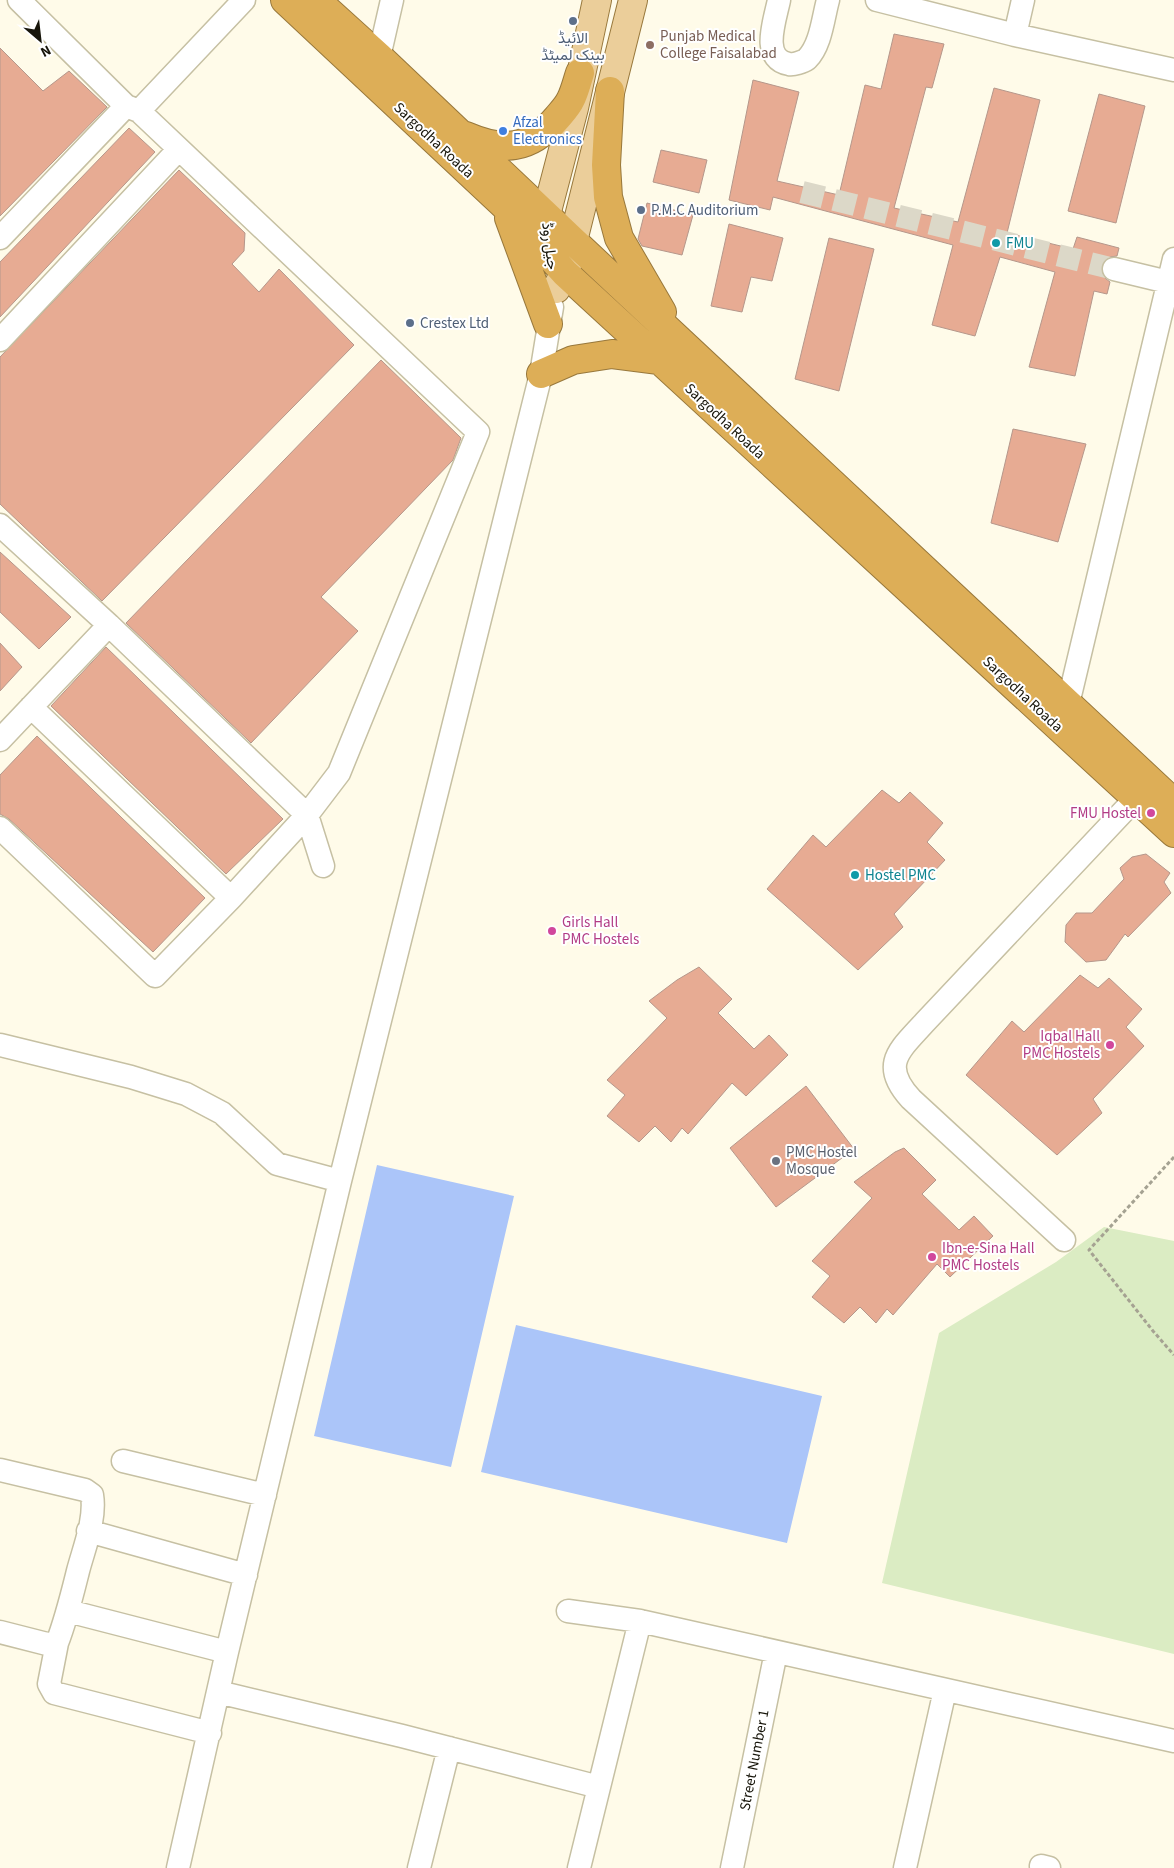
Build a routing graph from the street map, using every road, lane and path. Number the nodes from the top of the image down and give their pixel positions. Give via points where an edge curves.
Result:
1 (19, 0) edge
2 (244, 0) edge
3 (284, 0) edge
4 (316, 0) edge
5 (392, 0) edge
6 (597, 0) edge
7 (633, 0) edge
8 (779, 0) edge
9 (828, 0) edge
10 (877, 0) edge
11 (1023, 0) edge
12 (1015, 35) junction
13 (379, 57) junction
14 (1174, 70) edge
15 (580, 73) junction
16 (610, 92) junction
17 (133, 109) junction
18 (442, 116) junction
19 (179, 149) junction
20 (504, 205) junction
21 (546, 214) junction
22 (0, 238) edge
23 (573, 241) junction
24 (1174, 260) edge
25 (1114, 269) tunnel mouth
26 (557, 273) junction
27 (1168, 282) junction
28 (548, 324) junction
29 (676, 337) junction
30 (0, 340) edge
31 (659, 360) junction
32 (541, 374) junction
33 (0, 525) edge
34 (109, 625) junction
35 (1068, 704) junction
36 (31, 707) junction
37 (0, 740) edge
38 (1136, 798) junction
39 (1174, 803) edge
40 (307, 815) junction
41 (0, 828) edge
42 (1174, 833) edge
43 (323, 866) dead end
44 (231, 898) junction
45 (0, 1045) edge
46 (1174, 1157) edge
47 (340, 1181) junction
48 (1064, 1240) dead end
49 (1174, 1355) edge
50 (123, 1461) dead end
51 (0, 1470) edge
52 (265, 1495) junction
53 (88, 1531) junction
54 (246, 1575) junction
55 (68, 1610) junction
56 (568, 1611) dead end
57 (640, 1621) junction
58 (0, 1632) edge
59 (57, 1643) junction
60 (227, 1652) junction
61 (776, 1652) junction
62 (945, 1690) junction
63 (218, 1692) junction
64 (210, 1733) junction
65 (1174, 1741) edge
66 (448, 1748) junction
67 (599, 1787) junction
68 (178, 1868) edge
69 (419, 1868) edge
70 (579, 1868) edge
71 (732, 1868) edge
72 (905, 1868) edge

1 - 17 street
2 - 17 street
3 - 20 highway, Sargodha Roada
4 - 13 highway, Sargodha Roada
5 - 13 street
6 - 15 main road, جیل روڈ
7 - 16 main road, جیل روڈ
8 - 9 street via 771,46 780,62 791,65 806,60 816,43
10 - 12 street
11 - 12 street
12 - 14 street
13 - 18 highway, Sargodha Roada
15 - 18 highway via 571,101 552,124 530,142 513,146 486,144 462,134
15 - 21 main road, جیل روڈ
16 - 23 main road, جیل روڈ
16 - 29 highway via 606,165 608,197 619,238
17 - 19 street
17 - 22 street
18 - 21 highway, Sargodha Roada
19 - 30 street
19 - 40 street via 478,432 339,773
20 - 26 highway, Sargodha Roada
20 - 28 highway
21 - 23 highway, Sargodha Roada
21 - 26 main road, جیل روڈ
23 - 26 main road, جیل روڈ
23 - 29 highway, Sargodha Roada
24 - 27 street
25 - 27 street
26 - 28 street
26 - 31 highway, Sargodha Roada
27 - 35 street
28 - 32 street
29 - 35 highway, Sargodha Roada
31 - 32 highway via 612,354 572,360
31 - 38 highway, Sargodha Roada
32 - 47 street
33 - 34 street
34 - 36 street
34 - 40 street
35 - 39 highway, Sargodha Roada
36 - 37 street
36 - 44 street
38 - 42 highway, Sargodha Roada
38 - 48 street via 920,1028 897,1054 894,1069 900,1087 911,1099
40 - 43 street
40 - 44 street
41 - 44 street via 155,976
45 - 47 street via 186,1094 222,1113 277,1164
46 - 49 path via 1088,1250
47 - 52 street
50 - 52 street
51 - 53 street via 85,1490 92,1495 93,1503
52 - 54 street
53 - 54 street
53 - 55 street
54 - 60 street
55 - 59 street
55 - 60 street
56 - 57 street
57 - 61 street
57 - 67 street
58 - 59 street via 46,1644
59 - 64 street via 48,1684 54,1693
60 - 63 street
61 - 62 street
61 - 71 street, Street Number 1
62 - 65 street
62 - 72 street
63 - 64 street
63 - 66 street
64 - 68 street
66 - 67 street
66 - 69 street
67 - 70 street

